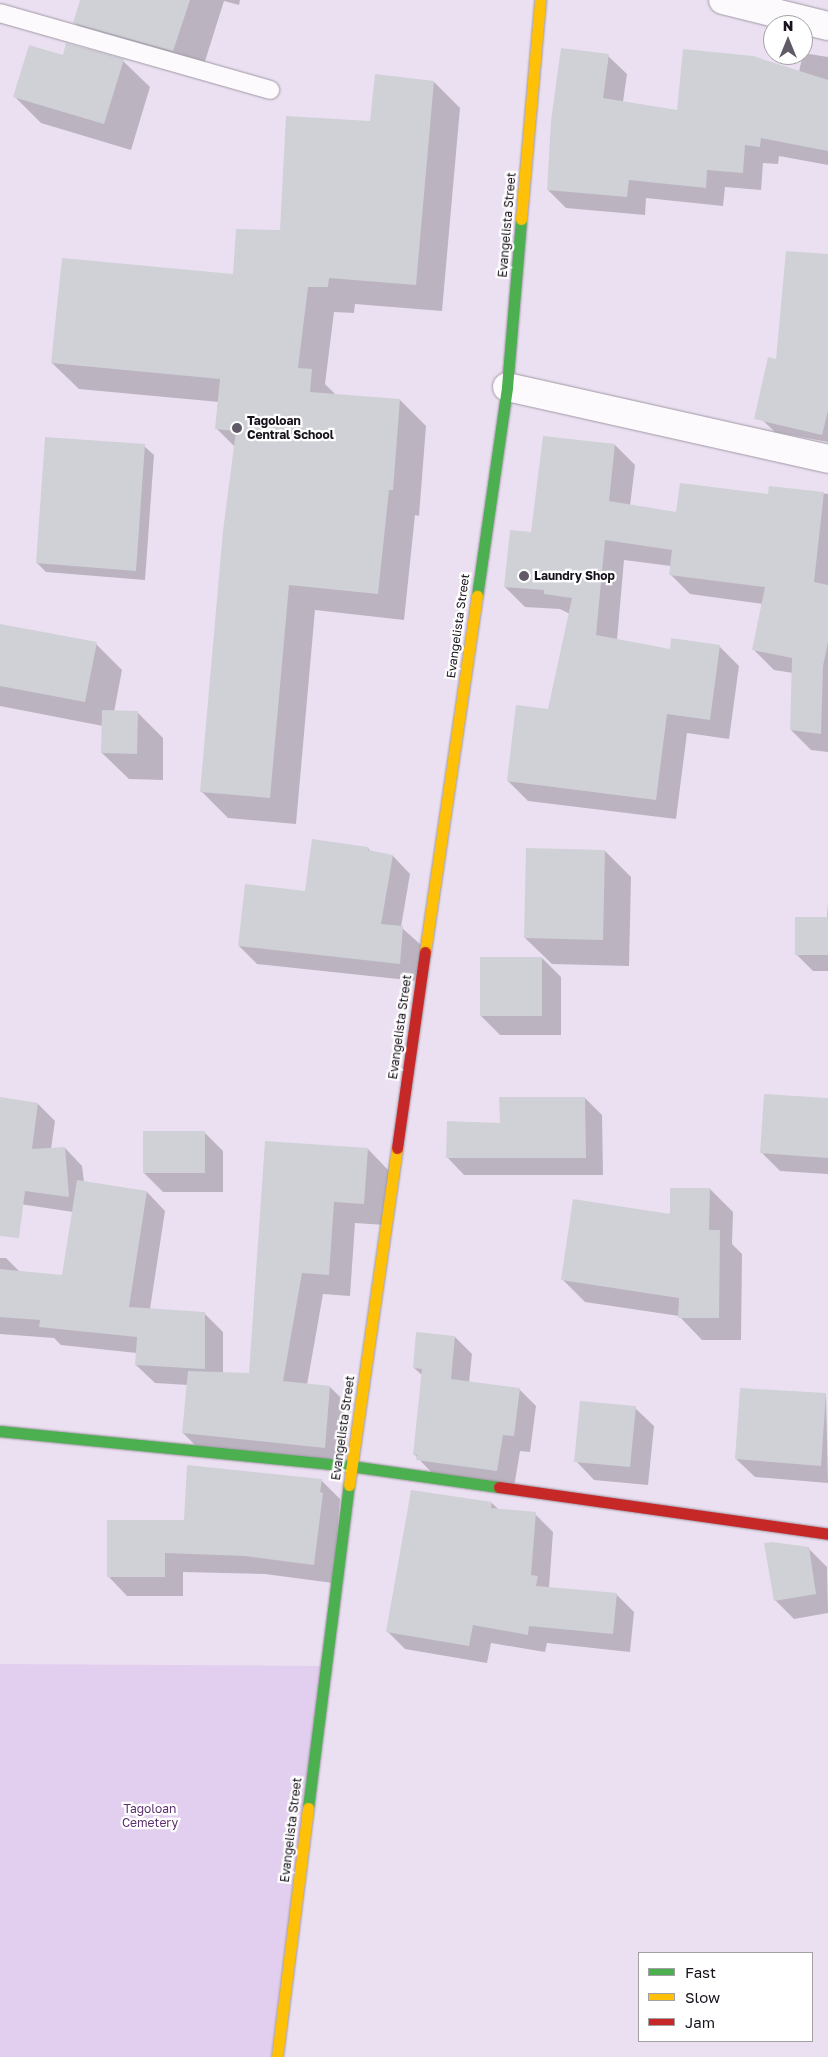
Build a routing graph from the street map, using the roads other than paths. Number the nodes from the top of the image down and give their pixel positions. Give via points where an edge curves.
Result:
1 (540, 0) edge
2 (723, 0) edge
3 (0, 13) edge
4 (828, 26) edge
5 (270, 90) dead end
6 (506, 387) junction
7 (828, 459) edge
8 (0, 1431) edge
9 (351, 1466) junction
10 (828, 1534) edge
11 (277, 2057) edge

1 - 6 street, Evangelista Street
2 - 4 street
3 - 5 lane
6 - 7 street
6 - 9 street, Evangelista Street
8 - 9 street
9 - 10 street
9 - 11 street, Evangelista Street

